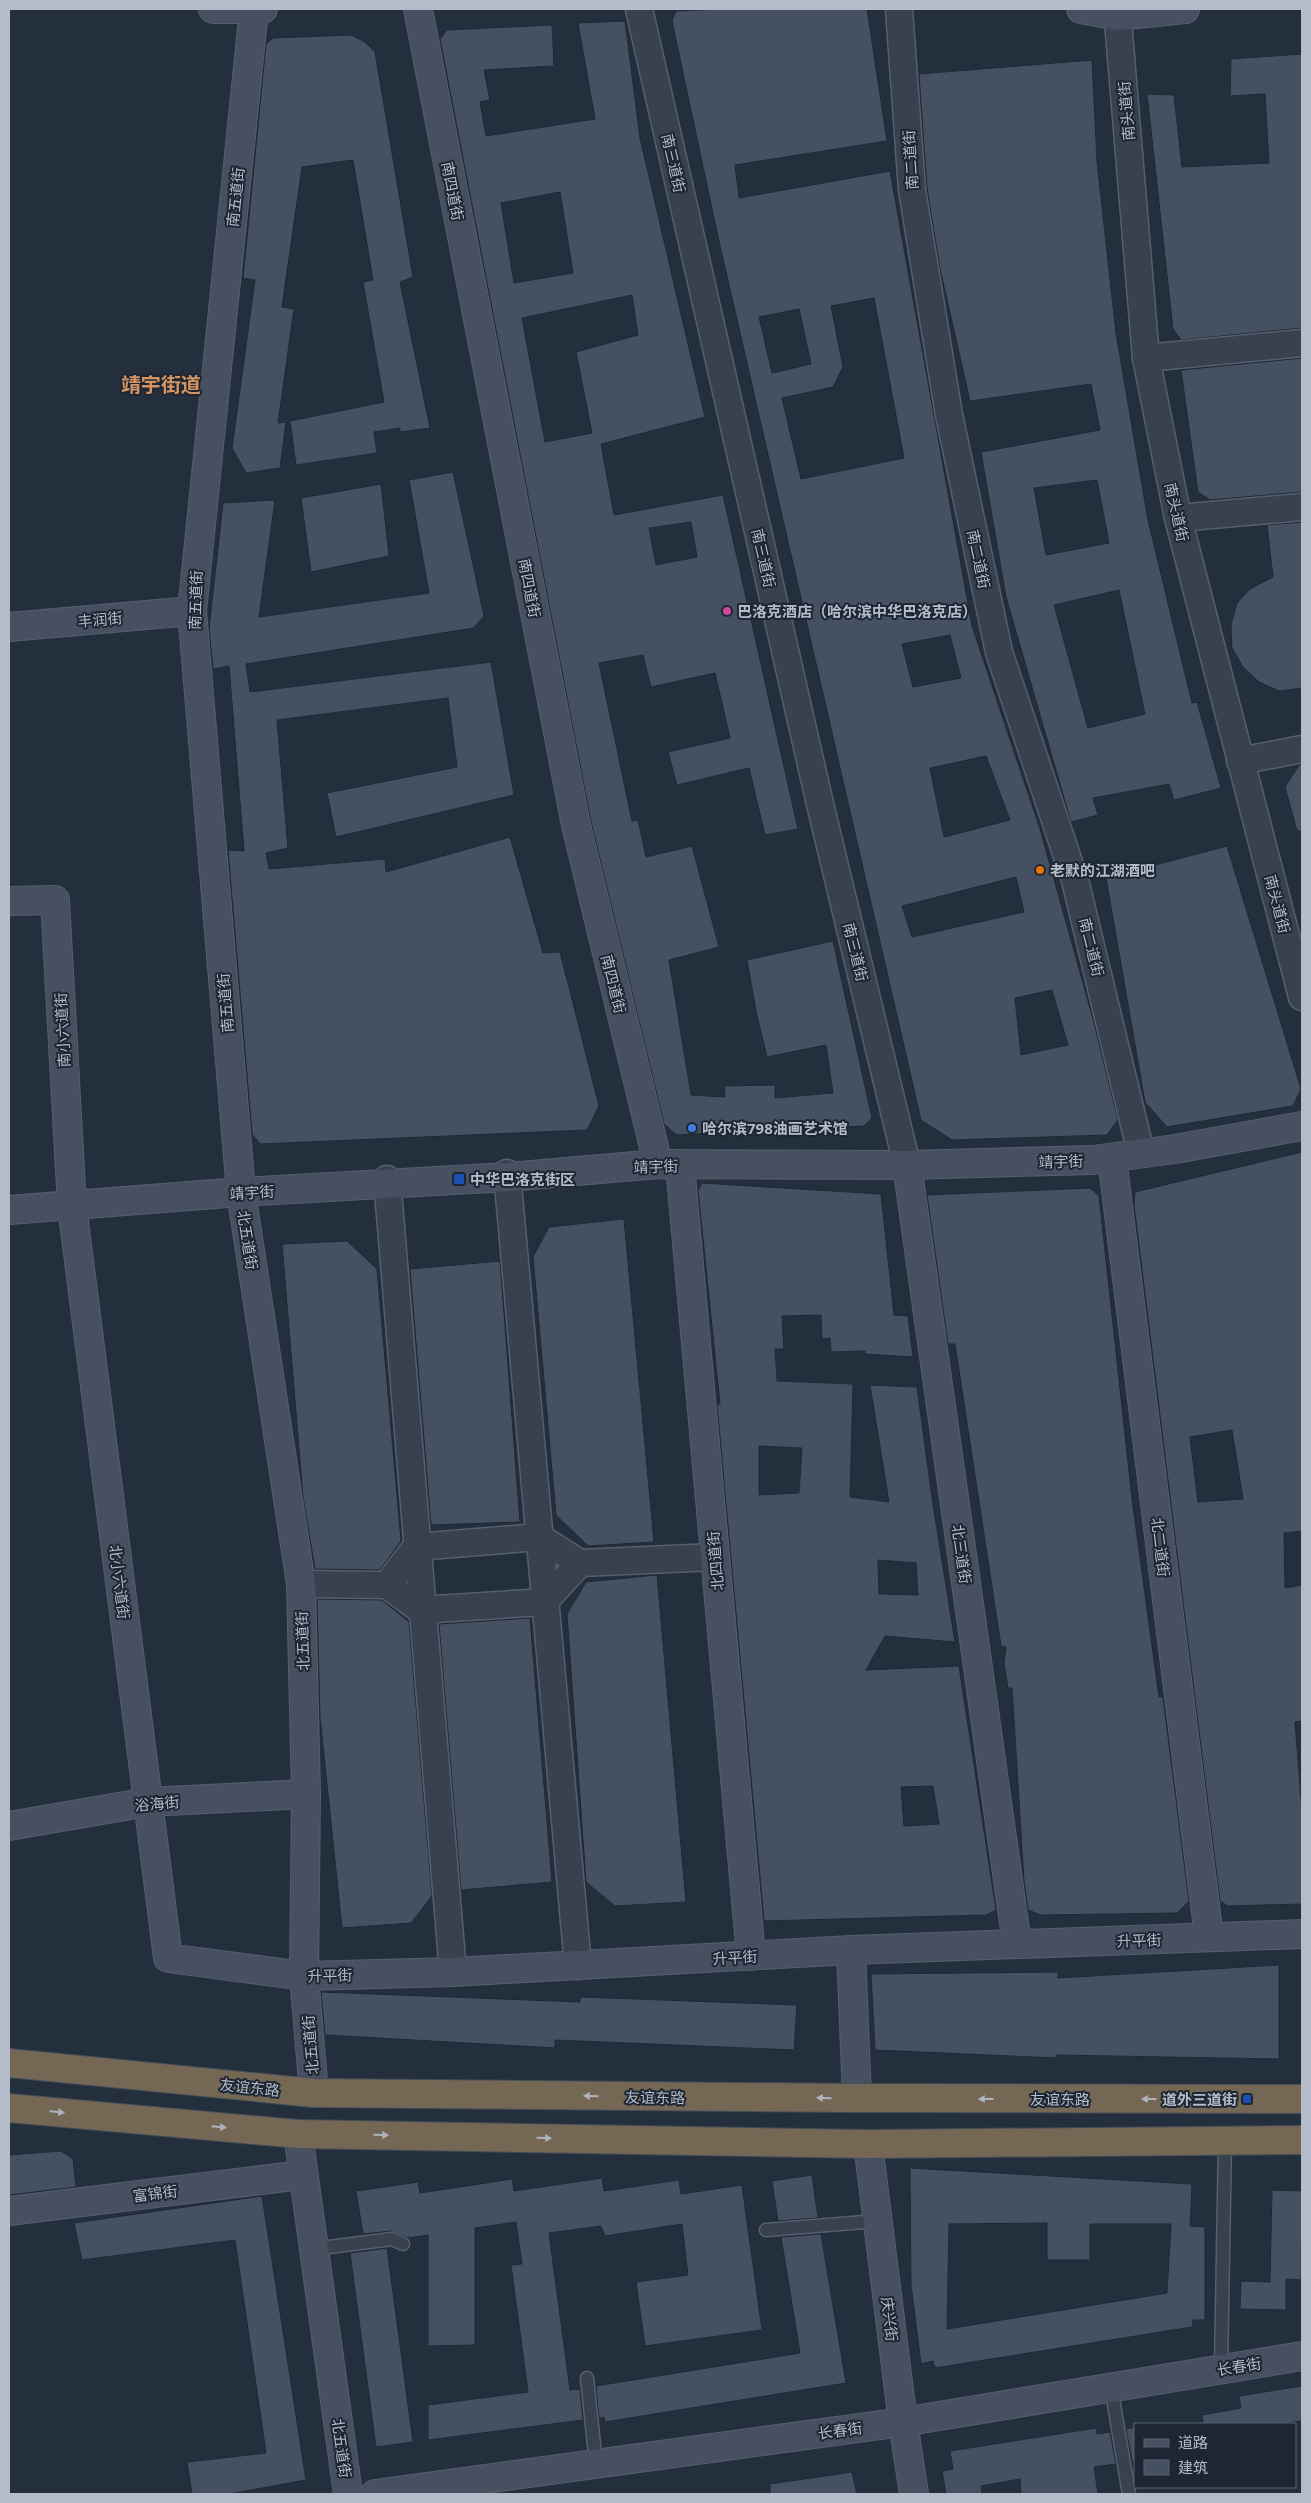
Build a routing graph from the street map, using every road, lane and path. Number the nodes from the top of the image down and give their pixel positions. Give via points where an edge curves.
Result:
1 (213, 9) edge
2 (254, 9) edge
3 (263, 9) edge
4 (418, 9) edge
5 (639, 9) edge
6 (899, 9) edge
7 (1081, 9) edge
8 (1185, 9) edge
9 (1118, 12) edge
10 (1302, 343) edge
11 (1146, 358) junction
12 (1302, 507) edge
13 (1178, 518) junction
14 (192, 611) junction
15 (9, 627) edge
16 (1302, 749) edge
17 (1240, 761) junction
18 (9, 901) edge
19 (1302, 997) edge
20 (1302, 1126) edge
21 (1141, 1154) junction
22 (1112, 1158) junction
23 (669, 1165) junction
24 (907, 1165) junction
25 (507, 1175) junction
26 (387, 1182) junction
27 (241, 1192) junction
28 (72, 1206) junction
29 (9, 1210) edge
30 (538, 1537) junction
31 (416, 1547) junction
32 (715, 1557) junction
33 (580, 1563) junction
34 (301, 1584) junction
35 (387, 1585) junction
36 (544, 1602) junction
37 (421, 1610) junction
38 (306, 1794) junction
39 (148, 1802) junction
40 (9, 1826) edge
41 (1302, 1934) edge
42 (1209, 1937) junction
43 (1017, 1944) junction
44 (851, 1950) junction
45 (751, 1956) junction
46 (168, 1958) joint
47 (578, 1966) junction
48 (453, 1972) junction
49 (304, 1976) junction
50 (9, 2063) edge
51 (314, 2093) junction
52 (857, 2098) junction
53 (1302, 2099) edge
54 (9, 2108) edge
55 (298, 2134) junction
56 (1225, 2140) junction
57 (1302, 2140) edge
58 (868, 2144) junction
59 (302, 2175) junction
60 (9, 2211) edge
61 (877, 2221) junction
62 (766, 2230) dead end
63 (403, 2244) dead end
64 (313, 2249) junction
65 (1302, 2356) edge
66 (1221, 2369) junction
67 (587, 2378) dead end
68 (1111, 2388) junction
69 (902, 2422) junction
70 (596, 2464) junction
71 (348, 2494) edge
72 (375, 2494) edge
73 (914, 2494) edge
74 (1128, 2494) edge

1 - 2 street
2 - 3 street
2 - 14 street, 南五道街
4 - 23 street, 南四道街 via 576,825
5 - 24 street, 南三道街 via 820,804
6 - 21 street, 南二道街 via 912,190 949,415 999,652 1075,880
7 - 9 street
8 - 9 street
9 - 11 street, 南头道街
10 - 11 street
11 - 13 street, 南头道街
12 - 13 street
13 - 17 street, 南头道街
14 - 15 street, 丰润街
14 - 27 street, 南五道街
16 - 17 street
17 - 19 street, 南头道街
18 - 28 street, 南小六道街 via 55,900
20 - 21 street, 靖宇街
21 - 22 street, 靖宇街
22 - 24 street, 靖宇街
22 - 42 street, 北二道街
23 - 24 street, 靖宇街
23 - 25 street, 靖宇街
23 - 32 street, 北四道街
24 - 43 street, 北三道街
25 - 26 street, 靖宇街
25 - 30 street
26 - 27 street, 靖宇街
26 - 31 street
27 - 28 street, 靖宇街
27 - 34 street, 北五道街
28 - 29 street, 靖宇街
28 - 39 street, 北小六道街
30 - 31 street
30 - 33 street
30 - 36 street
31 - 35 street
31 - 37 street
32 - 33 street
32 - 45 street, 北四道街
33 - 36 street
34 - 35 street
34 - 38 street, 北五道街
35 - 37 street
36 - 37 street
36 - 47 street
37 - 48 street
38 - 39 street, 浴海街
38 - 49 street, 北五道街
39 - 40 street, 浴海街
39 - 46 street, 北小六道街
41 - 42 street, 升平街
42 - 43 street, 升平街
43 - 44 street, 升平街
44 - 45 street, 升平街
44 - 52 street
45 - 47 street, 升平街
46 - 49 street, 升平街
47 - 48 street, 升平街
48 - 49 street, 升平街
49 - 51 street, 北五道街
50 - 51 highway, 友谊东路
52 -> 51 highway, 友谊东路
53 -> 52 highway, 友谊东路
54 -> 55 highway
55 -> 58 highway
55 - 59 street, 北五道街
56 - 57 highway
56 - 58 highway
56 - 66 lane
58 - 61 street, 庆兴街
59 - 60 street, 富锦街
59 - 64 street, 北五道街
61 - 62 lane
61 - 69 street, 庆兴街
63 - 64 lane via 392,2239
64 - 71 street, 北五道街
65 - 66 street, 长春街
66 - 68 street, 长春街
67 - 70 lane
68 - 69 street, 长春街
68 - 74 lane
69 - 70 street, 长春街
69 - 73 street, 庆兴街
70 - 72 street, 长春街

